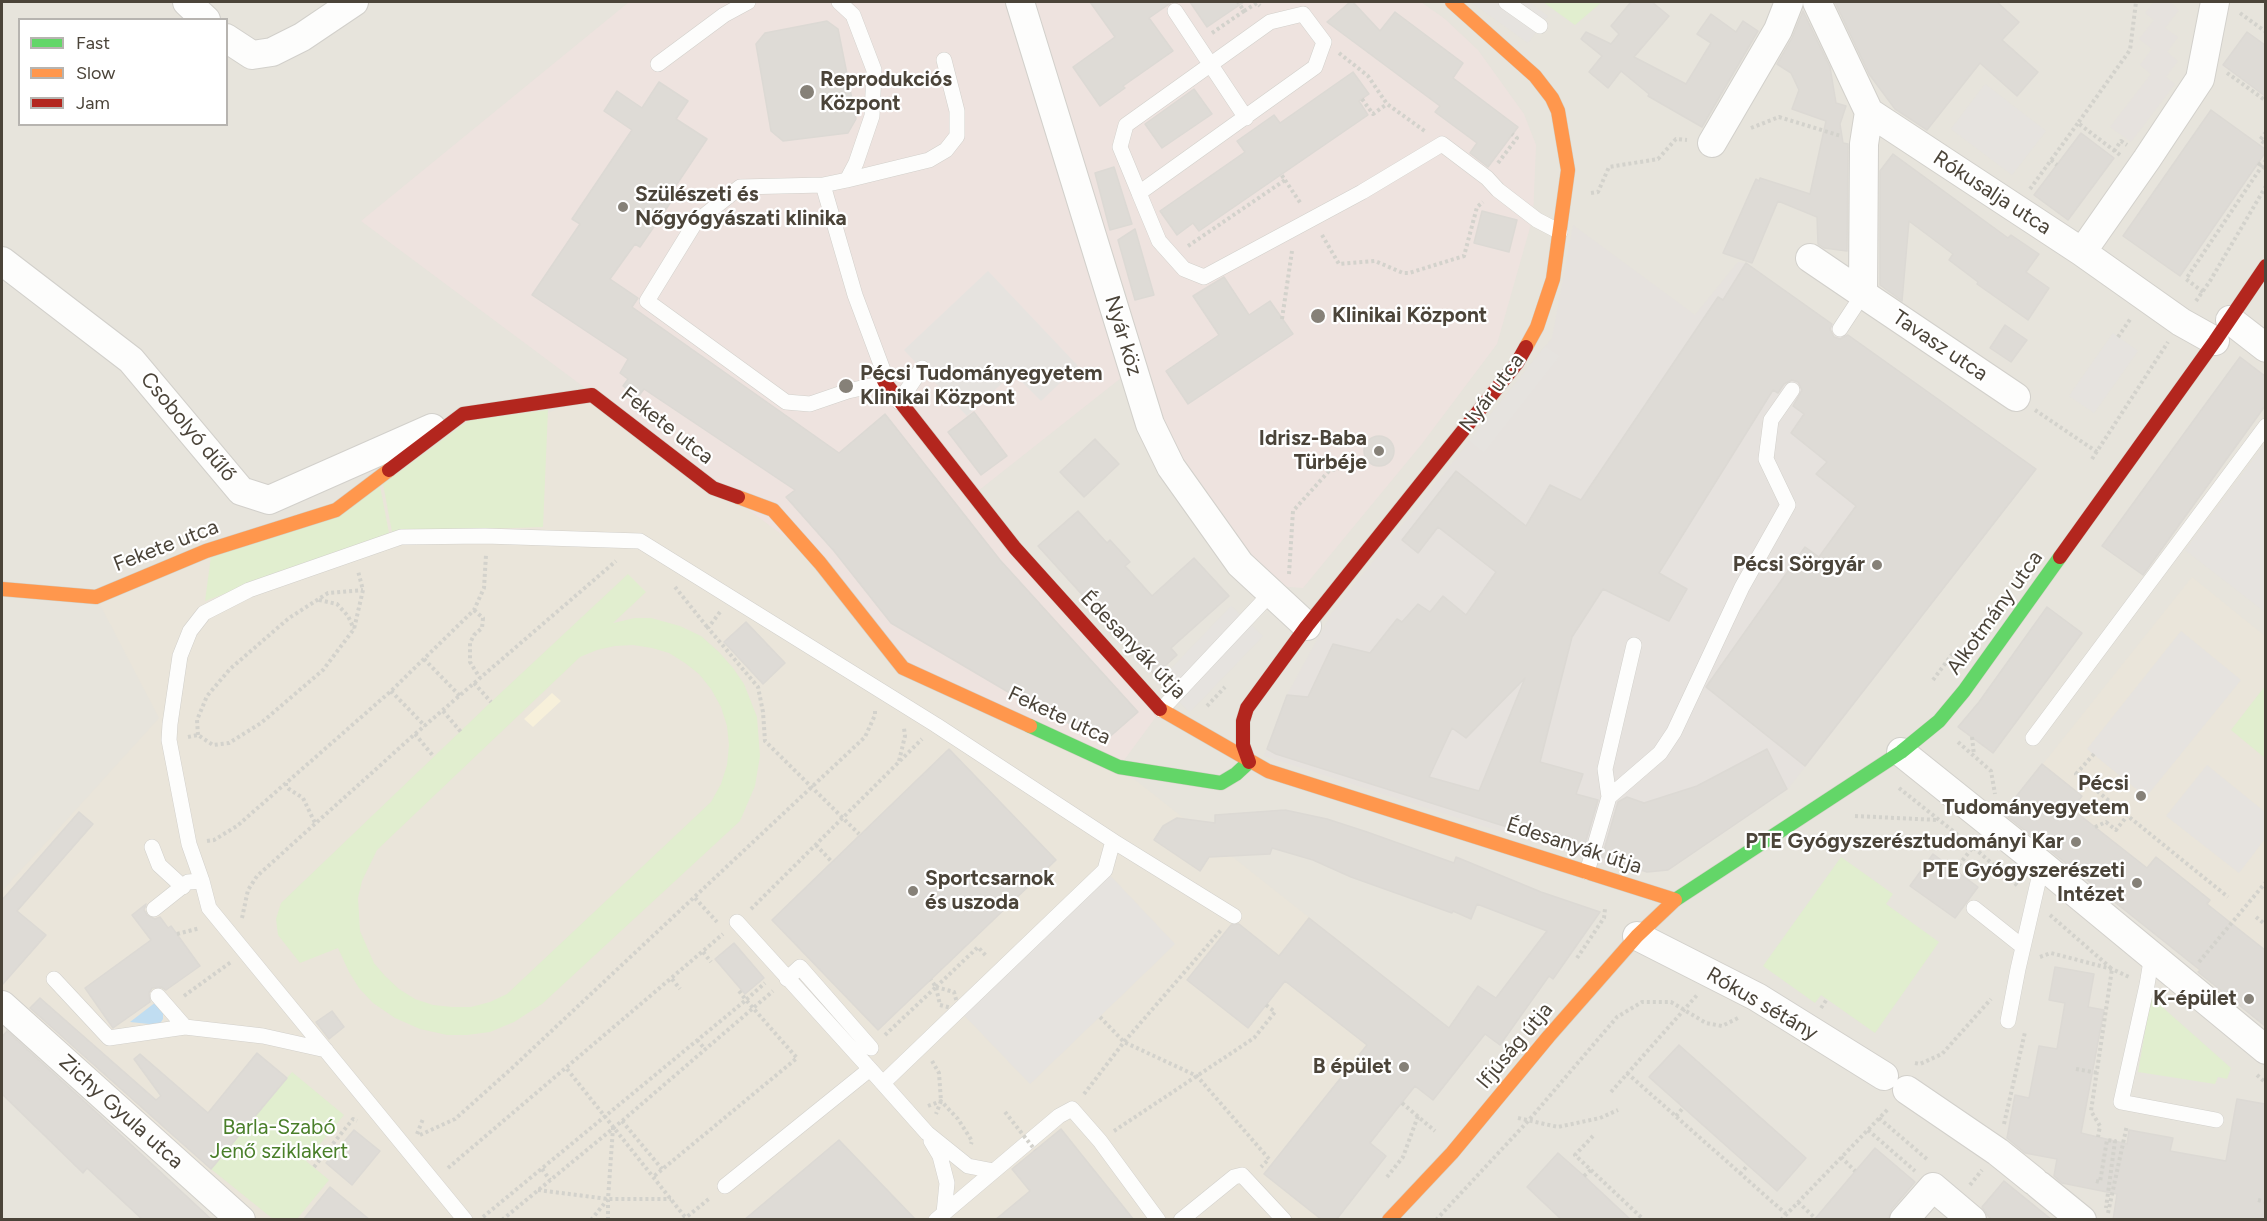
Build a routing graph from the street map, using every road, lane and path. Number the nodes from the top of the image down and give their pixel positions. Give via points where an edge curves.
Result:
1 (187, 2) edge
2 (354, 2) edge
3 (748, 2) edge
4 (839, 2) edge
5 (1020, 2) edge
6 (1238, 2) edge
7 (1452, 2) edge
8 (1506, 2) edge
9 (1790, 2) edge
10 (1817, 2) edge
11 (2136, 2) edge
12 (2226, 6) edge
13 (1174, 11) dead end
14 (204, 18) edge
15 (1540, 26) dead end
16 (2265, 32) edge
17 (228, 39) edge
18 (1324, 42) junction
19 (1197, 44) junction
20 (944, 60) dead end
21 (658, 64) dead end
22 (1210, 64) junction
23 (1362, 99) dead end
24 (1387, 104) junction
25 (1869, 112) junction
26 (1246, 118) junction
27 (2078, 123) junction
28 (2265, 132) edge
29 (1512, 134) dead end
30 (2121, 141) dead end
31 (1712, 143) junction
32 (1442, 144) junction
33 (1864, 144) junction
34 (2265, 144) edge
35 (2114, 151) junction
36 (2122, 157) dead end
37 (2051, 160) junction
38 (2265, 160) edge
39 (2057, 165) dead end
40 (2262, 166) edge
41 (1281, 174) dead end
42 (1487, 178) junction
43 (847, 180) junction
44 (1285, 180) junction
45 (823, 185) junction
46 (2265, 186) edge
47 (1498, 190) junction
48 (1139, 193) junction
49 (1566, 194) junction
50 (2026, 195) dead end
51 (1311, 218) junction
52 (1296, 226) junction
53 (1560, 232) junction
54 (2082, 252) junction
55 (1173, 257) junction
56 (1810, 258) dead end
57 (2, 261) edge
58 (2265, 266) edge
59 (2203, 292) junction
60 (1863, 294) junction
61 (2133, 315) dead end
62 (1282, 319) dead end
63 (2181, 322) junction
64 (1840, 329) dead end
65 (2223, 331) junction
66 (2118, 337) dead end
67 (2265, 348) edge
68 (922, 368) dead end
69 (884, 381) junction
70 (1792, 390) dead end
71 (2016, 397) joint
72 (899, 402) junction
73 (463, 414) junction
74 (2265, 426) edge
75 (2097, 452) dead end
76 (1367, 460) dead end
77 (485, 536) junction
78 (640, 541) junction
79 (354, 553) junction
80 (668, 579) dead end
81 (1280, 585) junction
82 (2, 589) edge
83 (363, 590) junction
84 (730, 597) junction
85 (318, 600) junction
86 (474, 610) junction
87 (1307, 626) junction
88 (708, 628) junction
89 (354, 629) junction
90 (1634, 645) dead end
91 (424, 659) junction
92 (480, 678) junction
93 (1231, 680) dead end
94 (474, 683) junction
95 (391, 691) junction
96 (460, 696) junction
97 (491, 702) dead end
98 (900, 702) junction
99 (876, 706) dead end
100 (1161, 710) junction
101 (443, 711) junction
102 (1200, 714) dead end
103 (936, 725) junction
104 (425, 726) junction
105 (461, 732) dead end
106 (415, 734) junction
107 (198, 735) junction
108 (1972, 737) dead end
109 (2032, 738) dead end
110 (169, 740) junction
111 (1967, 750) dead end
112 (1901, 752) junction
113 (2094, 754) dead end
114 (1974, 756) junction
115 (434, 757) dead end
116 (899, 762) junction
117 (1249, 762) junction
118 (1923, 770) junction
119 (287, 783) junction
120 (811, 787) junction
121 (1897, 787) dead end
122 (1995, 795) dead end
123 (1609, 797) junction
124 (1862, 810) dead end
125 (2127, 816) junction
126 (843, 818) junction
127 (1938, 820) dead end
128 (315, 824) junction
129 (2095, 827) dead end
130 (860, 834) dead end
131 (1113, 841) junction
132 (189, 844) junction
133 (816, 844) junction
134 (152, 847) dead end
135 (1972, 847) dead end
136 (832, 862) dead end
137 (2042, 865) junction
138 (1955, 870) dead end
139 (1587, 872) junction
140 (202, 881) junction
141 (2265, 882) edge
142 (183, 887) junction
143 (2228, 897) dead end
144 (695, 898) junction
145 (1675, 900) junction
146 (1599, 906) dead end
147 (1974, 908) dead end
148 (154, 909) dead end
149 (1234, 916) joint
150 (2256, 917) dead end
151 (2265, 925) edge
152 (732, 927) junction
153 (1637, 936) junction
154 (978, 947) dead end
155 (2023, 947) junction
156 (244, 950) junction
157 (703, 952) junction
158 (2152, 955) junction
159 (2042, 956) junction
160 (711, 962) dead end
161 (1572, 966) dead end
162 (2039, 968) dead end
163 (2018, 969) junction
164 (783, 975) junction
165 (1714, 975) junction
166 (54, 979) dead end
167 (672, 979) junction
168 (931, 981) dead end
169 (2186, 984) junction
170 (2147, 985) junction
171 (936, 987) junction
172 (680, 989) dead end
173 (739, 991) dead end
174 (954, 992) dead end
175 (1757, 997) junction
176 (746, 1000) junction
177 (163, 1002) joint
178 (2, 1005) edge
179 (1266, 1005) dead end
180 (753, 1008) junction
181 (1684, 1010) junction
182 (1100, 1017) dead end
183 (2008, 1021) dead end
184 (2026, 1025) dead end
185 (185, 1027) junction
186 (697, 1040) junction
187 (1124, 1042) junction
188 (923, 1045) junction
189 (871, 1048) joint
190 (705, 1049) junction
191 (326, 1050) junction
192 (2265, 1050) edge
193 (567, 1069) junction
194 (870, 1069) junction
195 (2076, 1069) dead end
196 (1627, 1073) junction
197 (2098, 1073) dead end
198 (1197, 1076) junction
199 (1900, 1076) junction
200 (883, 1083) junction
201 (1611, 1092) dead end
202 (1402, 1102) dead end
203 (1683, 1108) dead end
204 (1072, 1109) junction
205 (1618, 1110) dead end
206 (1005, 1112) dead end
207 (1418, 1116) junction
208 (1509, 1116) dead end
209 (1676, 1116) junction
210 (605, 1117) junction
211 (1879, 1118) junction
212 (622, 1120) junction
213 (1528, 1120) junction
214 (2216, 1120) dead end
215 (362, 1126) dead end
216 (2136, 1126) dead end
217 (613, 1128) junction
218 (1868, 1130) junction
219 (927, 1133) junction
220 (416, 1136) dead end
221 (1593, 1136) dead end
222 (1443, 1138) dead end
223 (1100, 1141) junction
224 (1257, 1144) dead end
225 (1035, 1150) dead end
226 (1998, 1152) junction
227 (1841, 1157) junction
228 (1748, 1166) dead end
229 (314, 1167) dead end
230 (542, 1168) junction
231 (662, 1169) junction
232 (1591, 1170) junction
233 (994, 1171) junction
234 (1855, 1171) dead end
235 (1740, 1173) junction
236 (1932, 1175) junction
237 (1584, 1176) dead end
238 (653, 1177) junction
239 (433, 1180) junction
240 (550, 1180) junction
241 (2096, 1181) dead end
242 (1383, 1183) dead end
243 (725, 1186) joint
244 (537, 1190) junction
245 (608, 1199) junction
246 (671, 1199) junction
247 (2258, 1200) dead end
248 (1798, 1202) junction
249 (2265, 1202) edge
250 (1786, 1214) junction
251 (940, 1216) edge
252 (1970, 1217) edge
253 (684, 1218) edge
254 (1815, 1218) dead end
255 (241, 1220) edge
256 (465, 1220) edge
257 (480, 1220) edge
258 (502, 1220) edge
259 (591, 1220) edge
260 (608, 1220) edge
261 (1158, 1220) edge
262 (1181, 1220) edge
263 (1284, 1220) edge
264 (1389, 1220) edge
265 (1436, 1220) edge
266 (1644, 1220) edge
267 (1780, 1220) edge
268 (1904, 1220) edge
269 (2082, 1220) edge
270 (2106, 1220) edge

1 - 14 street
2 - 17 street via 272,52 252,54
3 - 21 lane
4 - 43 lane via 853,15 874,70 872,116
5 - 81 street, Nyár köz via 1150,424 1171,467 1240,564
6 - 19 path via 1244,11
7 - 49 street, Nyár utca via 1535,76 1552,98 1566,149
8 - 15 lane
9 - 31 street via 1778,30
10 - 25 street
11 - 27 path via 2130,50
12 - 16 path
12 - 54 street via 2200,80
13 - 19 lane
18 - 22 lane via 1303,14 1270,22
18 - 24 path via 1368,76
18 - 26 lane via 1315,67
19 - 22 lane
20 - 43 lane via 957,111 957,136 946,150 929,160
22 - 26 lane
22 - 48 lane via 1126,125 1120,147
23 - 24 path via 1373,114
24 - 32 path
25 - 33 street
25 - 54 street, Rókusalja utca
26 - 48 lane
27 - 35 path
27 - 37 path
28 - 34 path via 2260,140
29 - 42 path via 1517,138
30 - 35 path
31 - 33 path via 1779,117
31 - 49 path via 1676,139 1658,159 1609,167 1598,192
32 - 42 lane
32 - 51 lane
33 - 60 street
35 - 36 path
37 - 39 path
37 - 50 path
38 - 40 path
40 - 59 path via 2186,279
41 - 44 path
42 - 47 lane
43 - 45 lane
44 - 51 path
44 - 55 path
45 - 69 lane
45 - 69 lane via 740,187 695,223 647,301 786,402 810,404
46 - 59 path
47 - 51 path via 1477,207 1464,256 1406,274 1375,261 1339,264
47 - 53 lane
48 - 55 lane via 1159,241
49 - 53 street, Nyár utca
51 - 52 lane
52 - 55 lane via 1204,277 1184,269
52 - 62 path
53 - 87 street, Nyár utca via 1553,279 1537,327 1518,363
54 - 63 street, Rókusalja utca
56 - 60 street, Tavasz utca
57 - 73 street, Csobolyó dűlő via 131,360 241,491 269,500
58 - 65 street, Alkotmány utca
59 - 63 path
60 - 64 lane
60 - 71 street, Tavasz utca
61 - 66 path
63 - 65 street, Rókusalja utca
65 - 67 street, Rókusalja utca
65 - 112 street, Alkotmány utca via 1964,691 1939,721
68 - 72 lane
69 - 72 street, Édesanyák útja
70 - 123 lane via 1771,420 1766,459 1788,505 1742,587 1674,732 1660,753
71 - 75 path
72 - 100 street, Édesanyák útja via 1015,548
73 - 82 street, Fekete utca via 336,510 206,551 96,597
73 - 117 street, Fekete utca via 592,394 713,488 773,510 903,668 1119,767 1221,783
74 - 109 lane
76 - 81 path via 1329,471 1293,511
77 - 78 lane
77 - 79 lane via 401,537
77 - 86 path via 487,563
78 - 84 lane
78 - 92 path
79 - 83 path
79 - 110 lane via 249,590 204,613 190,631 180,656
80 - 88 path
81 - 87 street, Nyár köz
81 - 100 lane
83 - 85 path via 328,593
83 - 89 path
84 - 88 path
84 - 98 lane
85 - 89 path via 337,604
85 - 107 path via 289,618 231,669 207,696 197,720
86 - 91 path
86 - 92 path via 483,618 482,628 470,643 470,663
87 - 117 street, Nyár utca via 1247,708 1243,746
88 - 120 path via 758,687 765,741
89 - 107 path via 323,670 261,723 229,743 213,745
90 - 123 lane via 1605,769
91 - 95 path
91 - 96 path
92 - 94 path
93 - 102 path
94 - 96 path
94 - 97 path
95 - 104 path
95 - 119 path
96 - 101 path
98 - 103 lane
98 - 116 path via 905,736
99 - 120 path via 864,737
100 - 117 street, Édesanyák útja
101 - 104 path
101 - 105 path
103 - 116 path
103 - 131 lane
104 - 106 path
106 - 115 path
106 - 128 path
107 - 110 path
108 - 114 path
110 - 132 lane
111 - 114 path
112 - 118 street
112 - 145 street, Alkotmány utca
113 - 125 path via 2076,774
114 - 122 path via 1991,771
116 - 126 path
117 - 139 street, Édesanyák útja
118 - 121 path
118 - 137 street
119 - 128 path via 289,789 303,798
119 - 132 path via 237,826 214,840
120 - 126 path
120 - 144 path
123 - 139 lane
124 - 127 path via 1853,816
125 - 129 path via 2116,830 2106,822
125 - 143 path
126 - 130 path
126 - 133 path
128 - 156 path via 257,876 248,890 241,927
131 - 149 lane
131 - 188 lane via 1105,870
132 - 140 lane
133 - 136 path
133 - 152 path
134 - 142 lane via 159,865
135 - 138 path
137 - 155 lane
137 - 158 street
139 - 145 street, Édesanyák útja
140 - 142 lane via 188,882
140 - 156 lane via 209,908
141 - 169 path via 2191,972
142 - 148 lane
144 - 152 path
144 - 220 path via 455,1119
145 - 153 street, Ifjúság útja
146 - 161 path via 1606,910 1604,918
147 - 155 lane
149 - 187 path
150 - 151 path
152 - 157 path
152 - 164 lane
153 - 165 street, Rókus sétány
153 - 264 street, Ifjúság útja via 1452,1153
154 - 171 path
155 - 163 lane
156 - 177 path via 225,967
156 - 191 lane
157 - 160 path
157 - 167 path
158 - 169 street
158 - 170 lane
159 - 162 path
159 - 163 path
159 - 170 path via 2051,953 2112,969
163 - 183 lane
163 - 199 path via 1942,1054
164 - 176 path
164 - 180 path
164 - 189 lane via 800,967
164 - 194 lane
165 - 175 street, Rókus sétány
165 - 181 path
166 - 185 lane via 109,1038
167 - 172 path
167 - 193 path
168 - 171 path
169 - 192 street
170 - 214 lane via 2121,1102
171 - 174 path
171 - 189 path
173 - 176 path
175 - 181 path via 1737,1020 1722,1026 1706,1023
175 - 199 street, Rókus sétány
176 - 180 path
176 - 186 path
177 - 185 lane
178 - 255 street, Zichy Gyula utca
179 - 198 path via 1275,1012 1254,1038
180 - 190 path
180 - 231 path via 797,1058
181 - 196 path
181 - 213 path via 1671,1002 1642,1002 1617,1017
182 - 187 path
184 - 226 path
185 - 191 lane via 263,1036
186 - 190 path
186 - 210 path
187 - 198 path
187 - 204 path
188 - 200 lane
188 - 219 path via 939,1073 941,1101
190 - 212 path
191 - 239 lane
193 - 210 path
193 - 239 path
194 - 200 lane
194 - 243 lane
195 - 197 path
196 - 201 path
196 - 209 path
198 - 223 path
198 - 224 path
199 - 211 path
199 - 226 street, Rókus sétány
200 - 219 lane
202 - 207 path
203 - 209 path
204 - 223 lane
204 - 233 lane
205 - 213 path via 1558,1127
206 - 225 path, bridge
207 - 222 path
207 - 242 path via 1403,1157
208 - 213 path
209 - 235 path
210 - 217 path
210 - 230 path
211 - 218 path
211 - 236 path
212 - 217 path
212 - 231 path
213 - 265 path
215 - 229 path via 353,1119
216 - 270 path via 2126,1125
217 - 238 path
217 - 240 path
217 - 245 path
218 - 227 path
218 - 236 path
219 - 233 lane via 968,1166
219 - 251 lane via 940,1156 947,1183
221 - 232 path via 1575,1155
223 - 261 lane
226 - 269 street, Rókus sétány
227 - 234 path
227 - 248 path
228 - 235 path
230 - 240 path
230 - 257 path
231 - 238 path
232 - 237 path
232 - 266 path
233 - 251 lane
235 - 250 path
236 - 252 street
236 - 268 street
238 - 246 path
239 - 256 lane
240 - 244 path
241 - 270 path via 2100,1182 2107,1140 2115,1141
243 - 253 path
244 - 245 path
244 - 258 path
245 - 246 path
245 - 259 path
245 - 260 path
246 - 253 path
247 - 249 path
248 - 250 path
248 - 254 path
250 - 267 path
262 - 263 lane via 1234,1177 1242,1175

